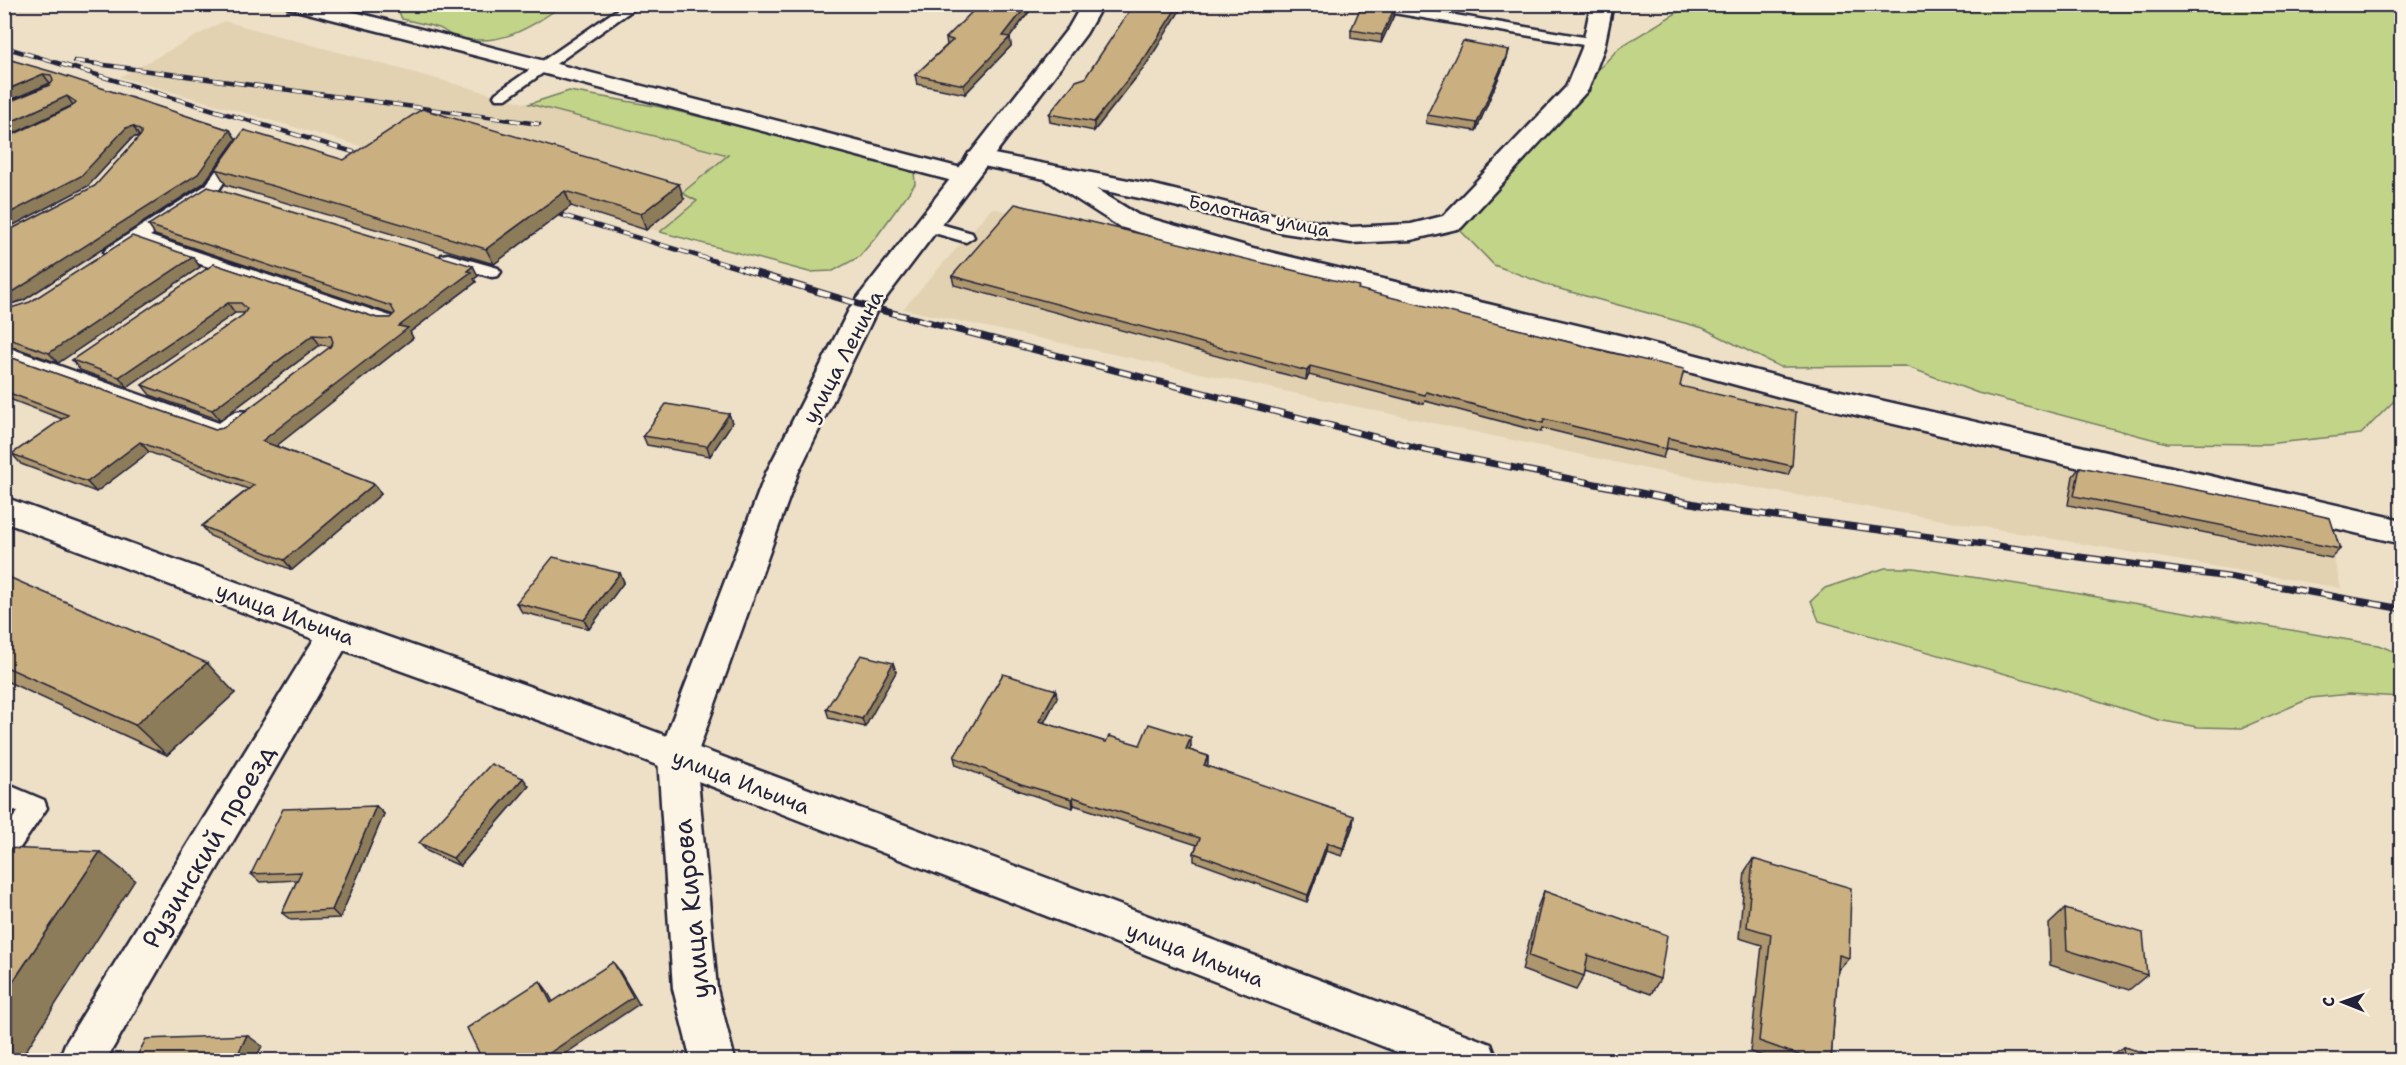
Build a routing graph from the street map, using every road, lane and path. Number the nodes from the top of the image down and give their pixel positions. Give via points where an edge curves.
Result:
1 (295, 4) edge
2 (634, 4) edge
3 (1093, 4) edge
4 (1602, 4) edge
5 (1370, 5) edge
6 (1595, 43) junction
7 (545, 68) junction
8 (501, 96) dead end
9 (244, 142) edge
10 (971, 167) junction
11 (1053, 173) junction
12 (212, 188) junction
13 (234, 195) edge
14 (926, 225) junction
15 (137, 237) junction
16 (966, 237) dead end
17 (436, 255) edge
18 (98, 262) edge
19 (219, 264) junction
20 (492, 272) dead end
21 (201, 277) edge
22 (390, 322) edge
23 (4, 352) edge
24 (78, 359) edge
25 (60, 372) junction
26 (148, 384) edge
27 (130, 397) junction
28 (257, 404) edge
29 (4, 509) edge
30 (2402, 532) edge
31 (336, 633) junction
32 (677, 757) junction
33 (4, 794) edge
34 (4, 850) edge
35 (81, 1060) edge
36 (713, 1060) edge
37 (1475, 1060) edge

1 - 7 street, Болотная улица
2 - 7 lane
3 - 10 street, улица Ленина
4 - 6 street, Болотная улица
5 - 6 lane
6 - 11 street, Болотная улица via 1576,90 1452,222 1411,232 1350,235 1284,225
7 - 8 lane
7 - 10 street, Болотная улица
9 - 12 lane
10 - 11 street, Болотная улица
10 - 14 street, улица Ленина
11 - 30 street via 1129,221 1246,254 1784,388
12 - 13 lane
12 - 15 lane
14 - 16 lane
14 - 32 street, улица Ленина via 865,306 782,473
15 - 18 lane
15 - 19 lane
17 - 20 lane
19 - 21 lane
19 - 22 lane
23 - 25 lane
24 - 25 lane
25 - 27 lane
26 - 27 lane
27 - 28 lane via 222,431
29 - 31 street, улица Ильича
31 - 32 street, улица Ильича
31 - 35 street, Рузинский проезд
32 - 36 street, улица Кирова via 695,989
32 - 37 street, улица Ильича
33 - 34 lane via 35,808

